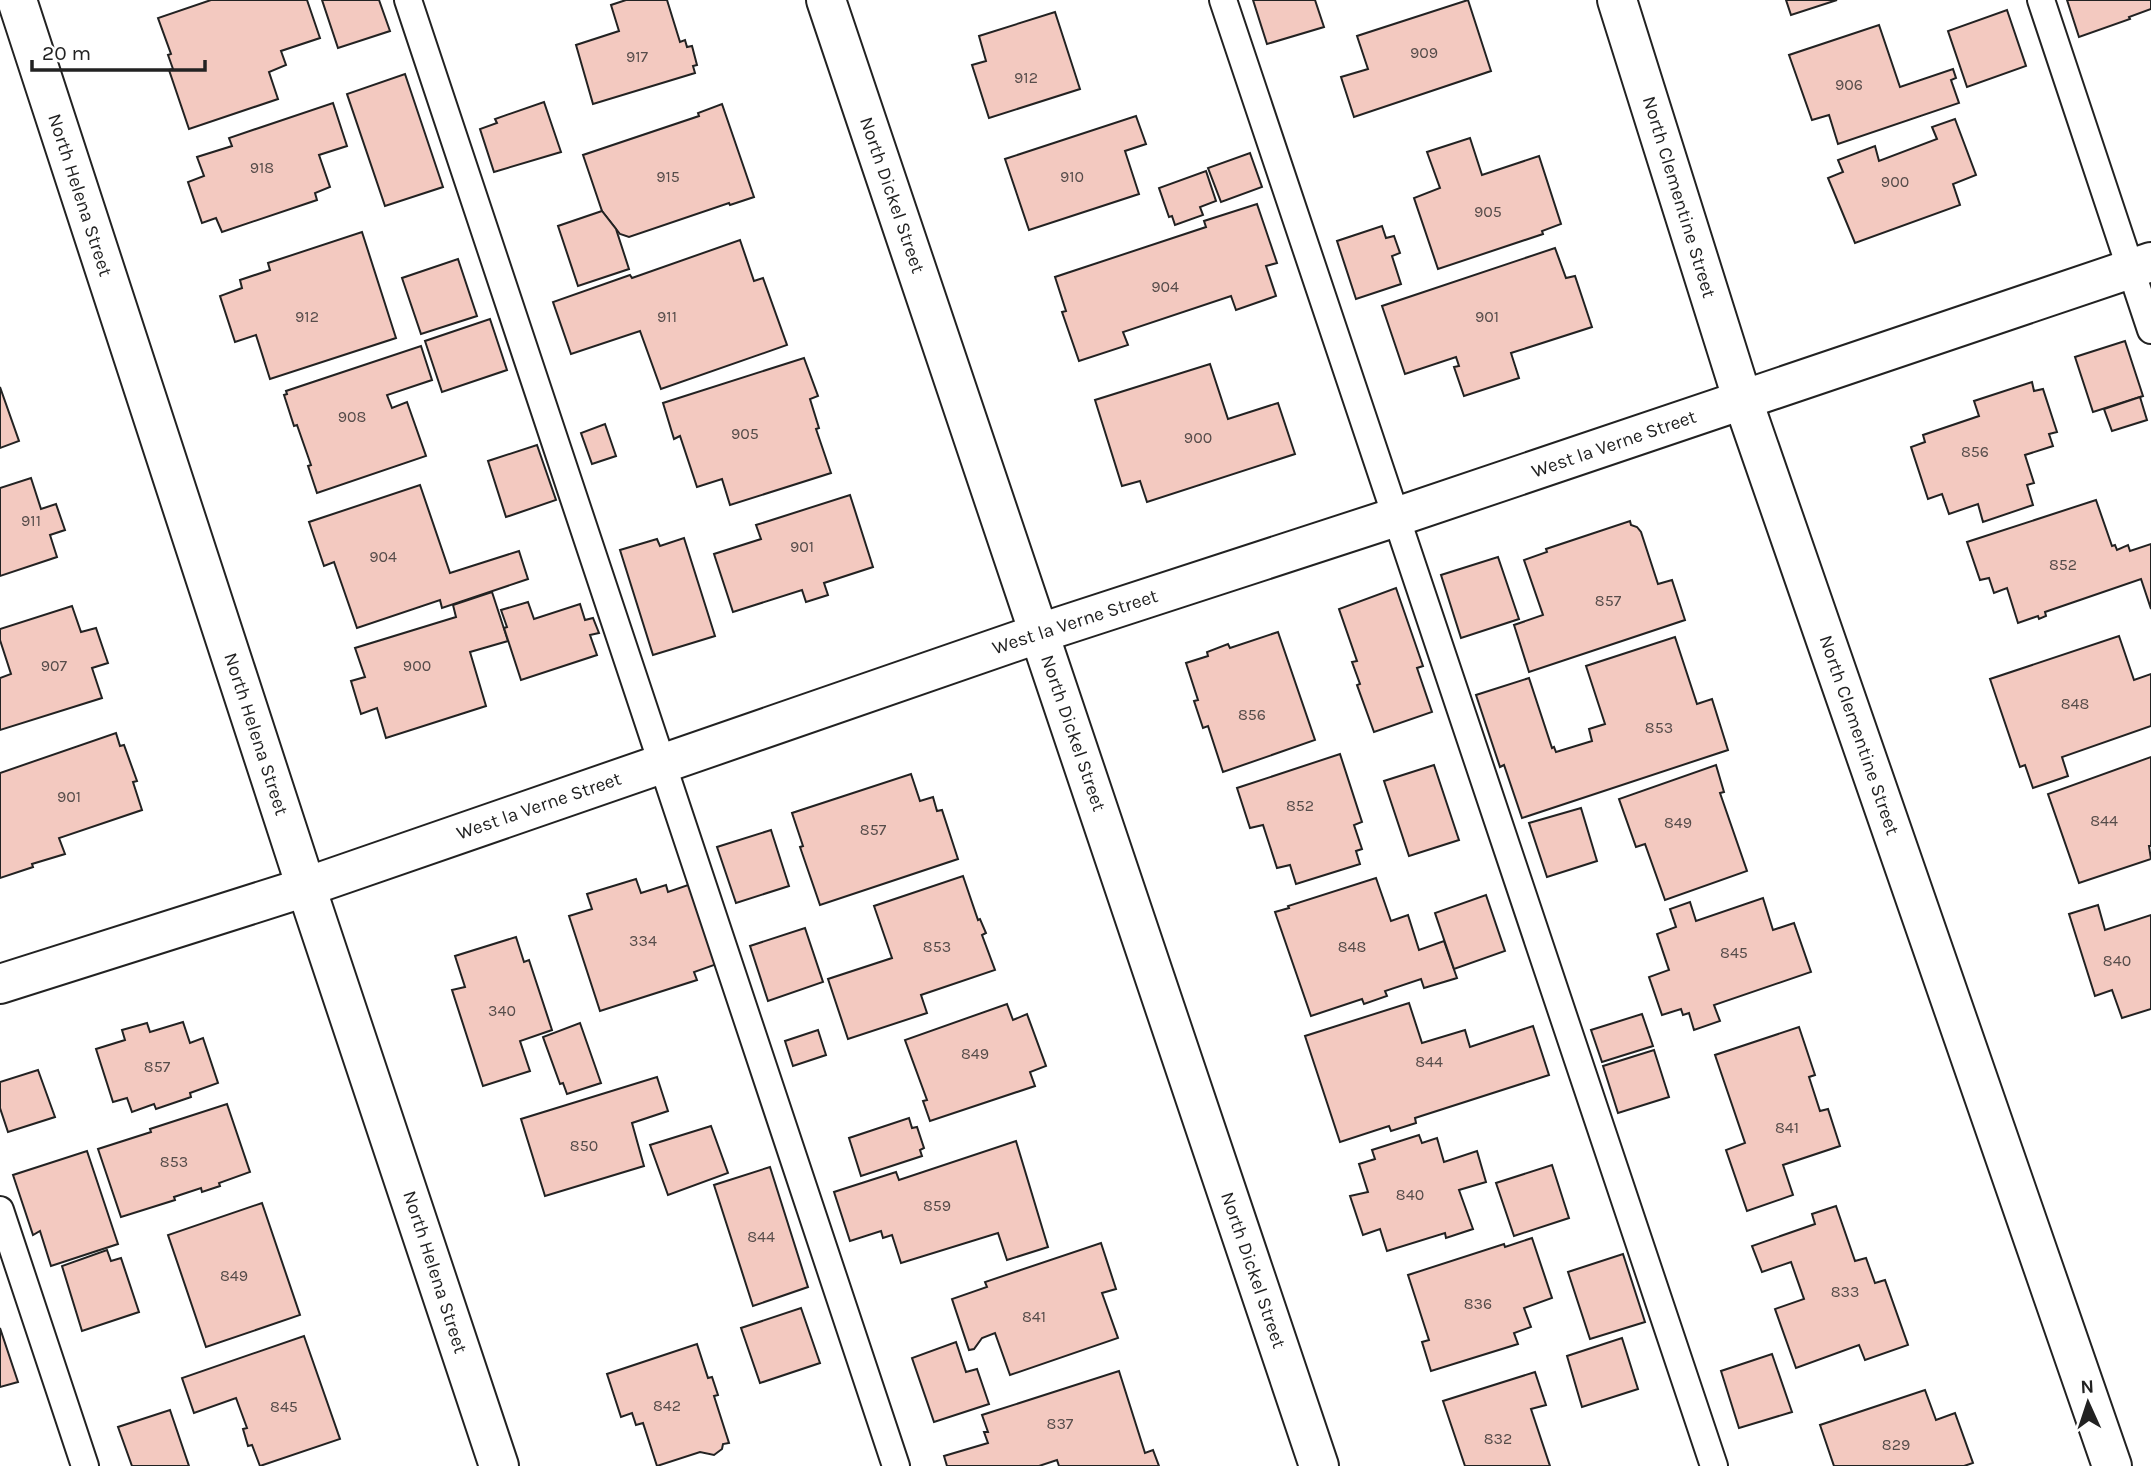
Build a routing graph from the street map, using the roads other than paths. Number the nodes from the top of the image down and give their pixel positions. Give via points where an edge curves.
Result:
1 (17, 0) edge
2 (408, 0) edge
3 (826, 0) edge
4 (1223, 0) edge
5 (1618, 0) edge
6 (2041, 0) edge
7 (2141, 266) edge
8 (2151, 330) edge
9 (1743, 401) junction
10 (1396, 517) junction
11 (1040, 633) junction
12 (662, 764) junction
13 (306, 887) junction
14 (0, 984) edge
15 (0, 1210) edge
16 (85, 1466) edge
17 (499, 1466) edge
18 (897, 1466) edge
19 (1319, 1466) edge
20 (1714, 1466) edge
21 (2112, 1466) edge

1 - 13 street, North Helena Street
2 - 12 lane
3 - 11 street, North Dickel Street
4 - 10 lane
5 - 9 street, North Clementine Street
6 - 7 lane
7 - 8 lane
7 - 9 street, West la Verne Street
9 - 10 street, West la Verne Street
9 - 21 street, North Clementine Street
10 - 11 street, West la Verne Street
10 - 20 lane
11 - 12 street, West la Verne Street
11 - 19 street, North Dickel Street
12 - 13 street, West la Verne Street
12 - 18 lane
13 - 14 street, West la Verne Street
13 - 17 street, North Helena Street
15 - 16 lane

